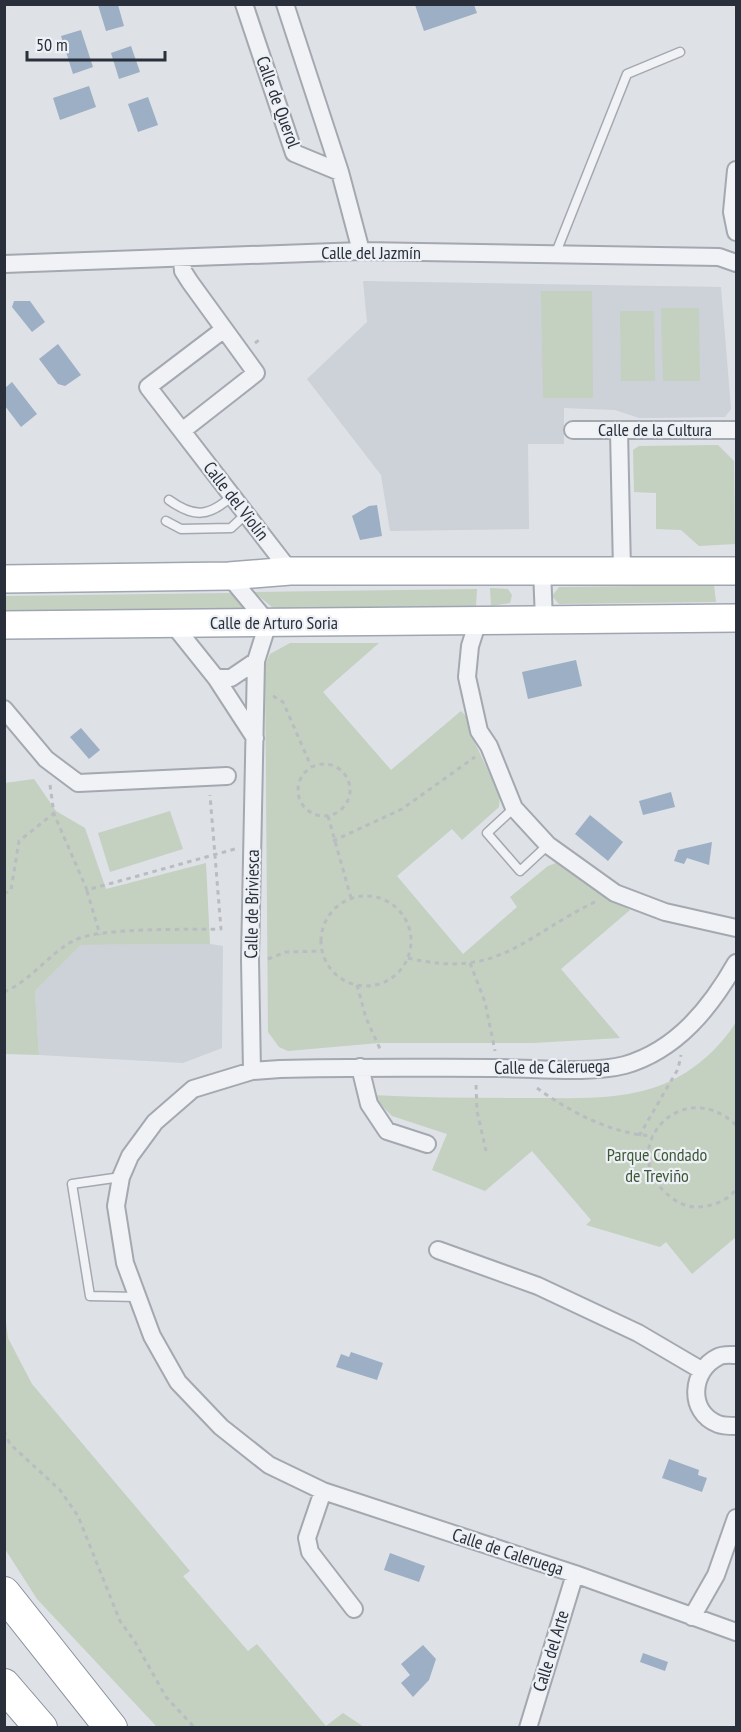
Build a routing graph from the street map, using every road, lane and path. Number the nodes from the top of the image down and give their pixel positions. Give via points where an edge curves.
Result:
1 (244, 4) edge
2 (285, 4) edge
3 (680, 52) dead end
4 (736, 170) edge
5 (340, 172) junction
6 (736, 232) edge
7 (361, 251) junction
8 (555, 255) junction
9 (182, 259) junction
10 (736, 263) edge
11 (4, 264) edge
12 (223, 330) junction
13 (573, 430) dead end
14 (619, 430) junction
15 (736, 430) edge
16 (182, 431) junction
17 (232, 496) junction
18 (169, 500) dead end
19 (246, 514) junction
20 (166, 521) dead end
21 (542, 569) junction
22 (622, 570) junction
23 (290, 571) junction
24 (736, 571) edge
25 (229, 576) junction
26 (4, 579) edge
27 (736, 618) edge
28 (478, 621) junction
29 (544, 621) junction
30 (172, 623) junction
31 (268, 623) junction
32 (4, 625) edge
33 (256, 661) junction
34 (216, 678) junction
35 (269, 693) dead end
36 (4, 709) edge
37 (255, 738) junction
38 (489, 746) junction
39 (46, 759) junction
40 (311, 766) junction
41 (227, 776) dead end
42 (209, 777) junction
43 (513, 808) junction
44 (54, 814) junction
45 (328, 816) junction
46 (333, 841) junction
47 (548, 845) junction
48 (215, 853) junction
49 (87, 890) junction
50 (615, 893) junction
51 (4, 894) edge
52 (351, 898) junction
53 (736, 928) edge
54 (100, 935) junction
55 (322, 951) junction
56 (408, 958) junction
57 (250, 959) junction
58 (470, 963) junction
59 (736, 963) edge
60 (357, 985) junction
61 (4, 992) edge
62 (685, 1033) junction
63 (360, 1067) junction
64 (389, 1067) junction
65 (476, 1068) junction
66 (498, 1068) junction
67 (531, 1068) junction
68 (252, 1071) junction
69 (736, 1125) edge
70 (639, 1136) junction
71 (653, 1136) junction
72 (427, 1144) dead end
73 (486, 1151) dead end
74 (121, 1176) junction
75 (736, 1189) edge
76 (438, 1250) dead end
77 (137, 1297) junction
78 (736, 1355) edge
79 (701, 1370) junction
80 (736, 1426) edge
81 (4, 1431) edge
82 (323, 1491) junction
83 (736, 1518) edge
84 (575, 1574) junction
85 (4, 1593) edge
86 (354, 1609) dead end
87 (692, 1617) junction
88 (736, 1632) edge
89 (39, 1637) junction
90 (4, 1685) edge
91 (41, 1728) edge
92 (111, 1728) edge
93 (127, 1728) edge
94 (195, 1728) edge
95 (528, 1728) edge

1 - 5 street, Calle de Querol via 294,153
2 - 5 street, Calle de Querol
3 - 8 lane via 627,74
4 - 6 street via 732,212
5 - 7 street, Calle de Querol
7 - 8 street, Calle del Jazmín
7 - 9 street, Calle del Jazmín
8 - 10 street, Calle del Jazmín via 719,257
9 - 11 street, Calle del Jazmín
9 - 12 street via 183,271
12 - 16 street via 256,373
12 - 16 street, Calle del Violín via 148,387
13 - 14 street, Calle de la Cultura
14 - 15 street, Calle de la Cultura
14 - 22 street
16 - 17 street, Calle del Violín
17 - 18 lane via 216,511 187,513
17 - 19 street, Calle del Violín
19 - 20 lane via 231,528 181,529
19 - 23 street, Calle del Violín
21 - 22 main road
21 - 23 main road
21 - 29 street
22 - 24 main road
23 - 25 main road
25 - 26 main road
25 - 31 street
27 - 29 main road, Calle de Arturo Soria
28 - 29 main road, Calle de Arturo Soria
28 - 31 main road, Calle de Arturo Soria
28 - 38 street via 470,646 467,677 479,731
30 - 31 main road, Calle de Arturo Soria
30 - 32 main road, Calle de Arturo Soria
30 - 34 street
31 - 33 street, Calle de Briviesca
33 - 34 street via 231,678
33 - 37 street, Calle de Briviesca
34 - 37 street
35 - 40 path via 283,702
36 - 39 street
37 - 57 street, Calle de Briviesca
38 - 43 street
38 - 46 path via 402,809
39 - 42 street via 78,783
39 - 44 path
40 - 45 path via 300,778 297,794 312,813
40 - 45 path via 336,766 348,779 346,803
41 - 42 street
42 - 48 path
43 - 47 street
43 - 47 lane via 487,833 520,871
44 - 49 path
44 - 51 path via 19,841 11,890
45 - 46 path
46 - 52 path
47 - 50 street
48 - 49 path
48 - 54 path via 221,929
49 - 54 path
50 - 53 street via 665,912
50 - 58 path via 503,956
52 - 55 path via 327,918
52 - 56 path via 379,898 404,916 410,931
54 - 61 path via 77,939
55 - 57 path
55 - 60 path via 329,967 342,979
56 - 58 path via 449,966
56 - 60 path via 388,981
57 - 68 street, Calle de Briviesca
58 - 66 path via 485,1002
59 - 62 street, Calle de Caleruega
60 - 64 path via 366,1018
62 - 67 street, Calle de Caleruega via 625,1065
62 - 70 path via 678,1069
63 - 64 street, Calle de Caleruega
63 - 68 street, Calle de Caleruega
63 - 72 street via 369,1104 387,1131
64 - 65 street, Calle de Caleruega
65 - 66 street, Calle de Caleruega
65 - 73 path via 477,1111
66 - 67 street, Calle de Caleruega
67 - 70 path via 530,1083 552,1099 599,1123
68 - 74 street, Calle de Caleruega via 193,1089 155,1122 130,1156
69 - 71 path via 724,1113 705,1107 687,1108 662,1122
70 - 71 path
71 - 75 path via 648,1153 650,1170 658,1186 675,1201 693,1207 707,1206 720,1203
74 - 77 street, Calle de Caleruega via 116,1206 125,1263
74 - 77 lane via 72,1184 90,1296
76 - 79 street via 538,1286 638,1333
77 - 82 street, Calle de Caleruega via 152,1336 178,1382 221,1427 269,1465
78 - 79 street via 719,1356
79 - 80 street via 695,1390 700,1410 717,1424
81 - 94 path via 10,1444 60,1490 78,1516 120,1621 166,1697
82 - 84 street, Calle de Caleruega
82 - 86 street via 308,1538 310,1552
83 - 87 street via 716,1575
84 - 87 street, Calle de Caleruega
84 - 95 street, Calle del Arte
85 - 89 highway
87 - 88 street, Calle de Caleruega
89 - 92 highway
89 - 93 highway
90 - 91 highway

